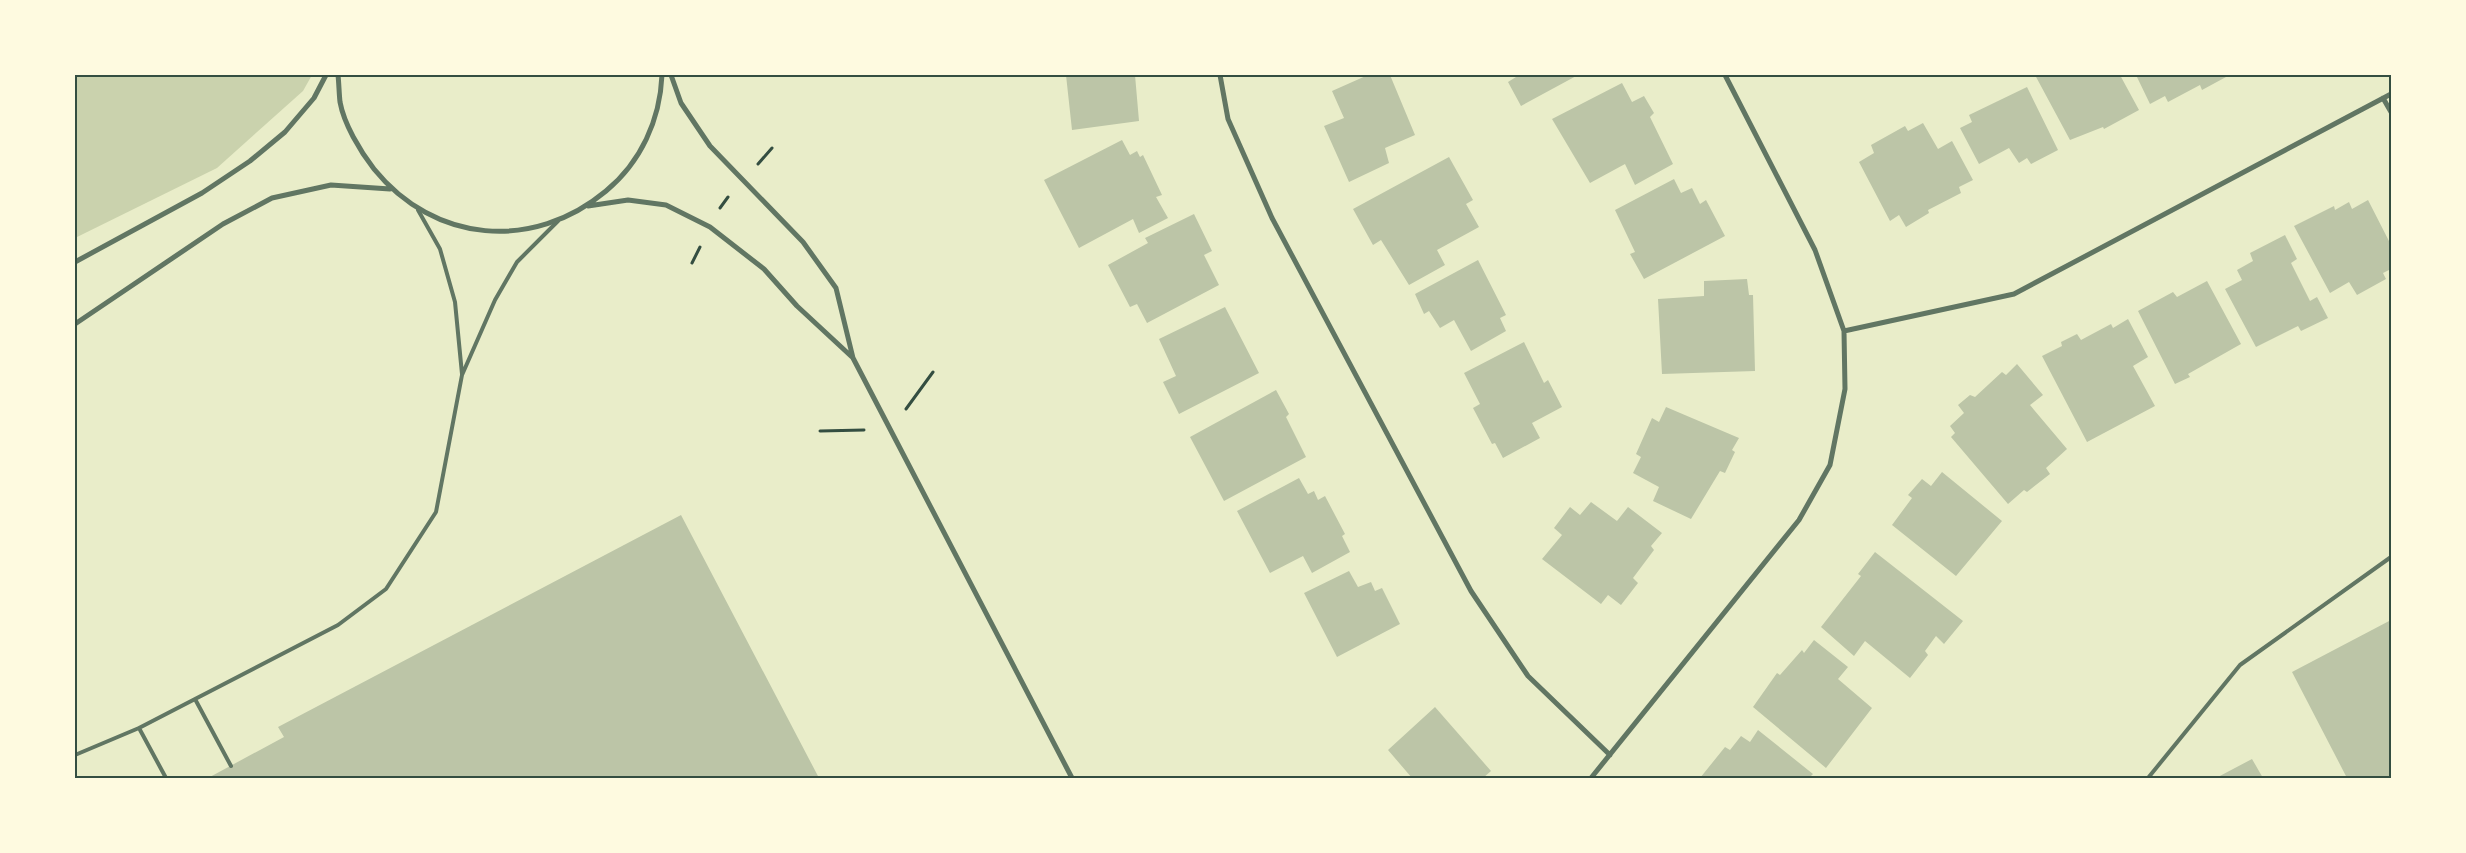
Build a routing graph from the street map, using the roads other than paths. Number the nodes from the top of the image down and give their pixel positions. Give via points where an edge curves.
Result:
1 (326, 75) edge
2 (338, 75) edge
3 (662, 75) edge
4 (671, 75) edge
5 (1220, 75) edge
6 (1725, 75) edge
7 (2391, 94) edge
8 (2383, 98) junction
9 (2391, 112) edge
10 (390, 188) junction
11 (587, 206) junction
12 (418, 210) junction
13 (558, 221) junction
14 (75, 262) edge
15 (75, 324) edge
16 (1844, 331) junction
17 (853, 358) junction
18 (462, 375) junction
19 (2391, 556) edge
20 (195, 699) junction
21 (139, 728) junction
22 (75, 755) edge
23 (1610, 755) junction
24 (231, 766) dead end
25 (166, 778) edge
26 (1072, 778) edge
27 (1591, 778) edge
28 (2148, 778) edge

1 - 14 street via 314,98 285,132 250,161 202,193
2 - 10 street via 340,103 359,150
3 - 11 street via 661,98 647,140 621,178
4 - 17 street via 680,103 710,146 803,242 836,288
5 - 23 street via 1228,119 1272,218 1471,591 1528,676
6 - 16 street via 1815,250
7 - 8 street
8 - 9 street
8 - 16 street via 2014,294
10 - 12 street
10 - 15 street via 331,185 272,198 223,224
11 - 13 street
11 - 17 street via 628,200 666,205 710,227 764,269 797,306
12 - 13 street via 452,224 487,231 523,230
12 - 18 lane via 440,249 455,302
13 - 18 lane via 517,262 495,300
16 - 23 street via 1846,388 1830,465 1799,520
17 - 26 street
18 - 20 lane via 436,512 386,589 338,625
19 - 28 lane via 2240,665
20 - 21 lane
20 - 24 lane
21 - 22 lane
21 - 25 lane
23 - 27 street

